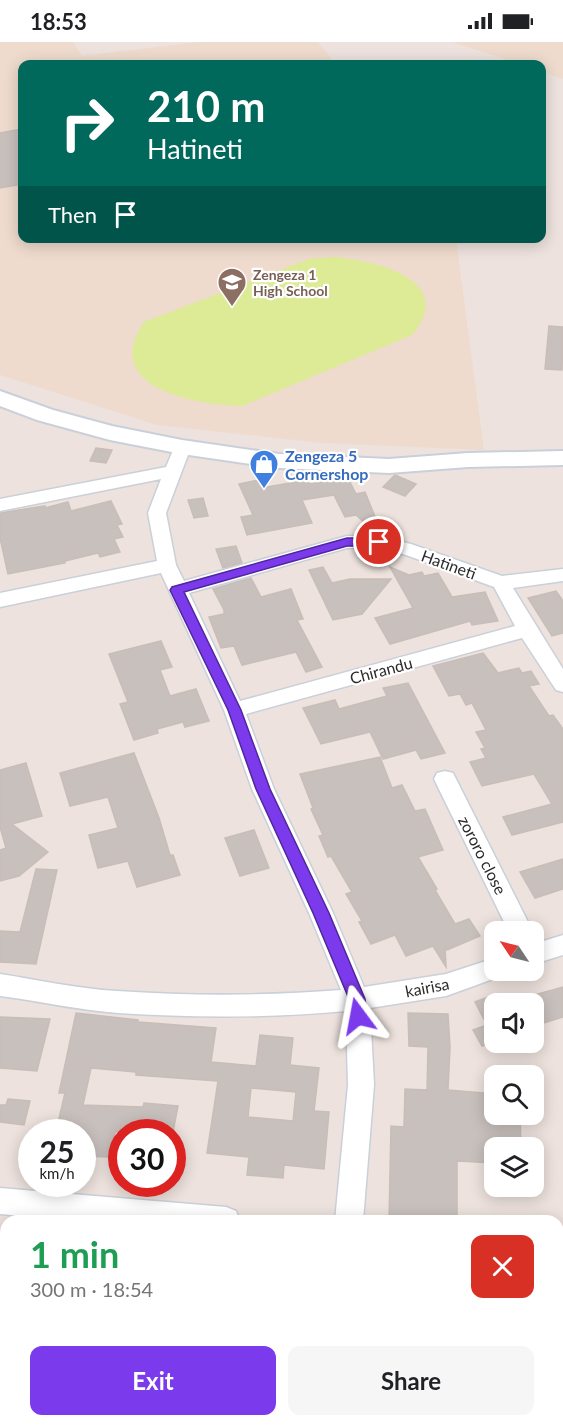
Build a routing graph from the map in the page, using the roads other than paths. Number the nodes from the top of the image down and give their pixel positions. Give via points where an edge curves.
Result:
1 (0, 398) edge
2 (182, 447) junction
3 (563, 458) edge
4 (172, 471) junction
5 (0, 505) edge
6 (167, 565) junction
7 (563, 575) edge
8 (501, 583) junction
9 (177, 590) junction
10 (0, 600) edge
11 (527, 630) junction
12 (563, 685) edge
13 (234, 710) junction
14 (445, 779) dead end
15 (516, 921) edge
16 (563, 945) edge
17 (544, 951) edge
18 (484, 972) edge
19 (0, 985) edge
20 (357, 999) junction
21 (0, 1201) edge
22 (158, 1215) edge
23 (350, 1215) edge

1 - 2 street via 110,433
2 - 3 street via 338,465
2 - 4 street
4 - 5 street
4 - 6 street via 157,513
6 - 9 street
6 - 10 street
7 - 8 street
8 - 9 street, Hatineti via 411,550 379,542 347,542
8 - 11 street
9 - 13 street
11 - 12 street
11 - 13 street, Chirandu
13 - 20 street via 263,789
14 - 15 street, zororo close
16 - 17 street
18 - 20 street, kairisa via 446,986
19 - 20 street, kairisa via 115,1002 187,1006
20 - 23 street via 361,1085
21 - 22 street

